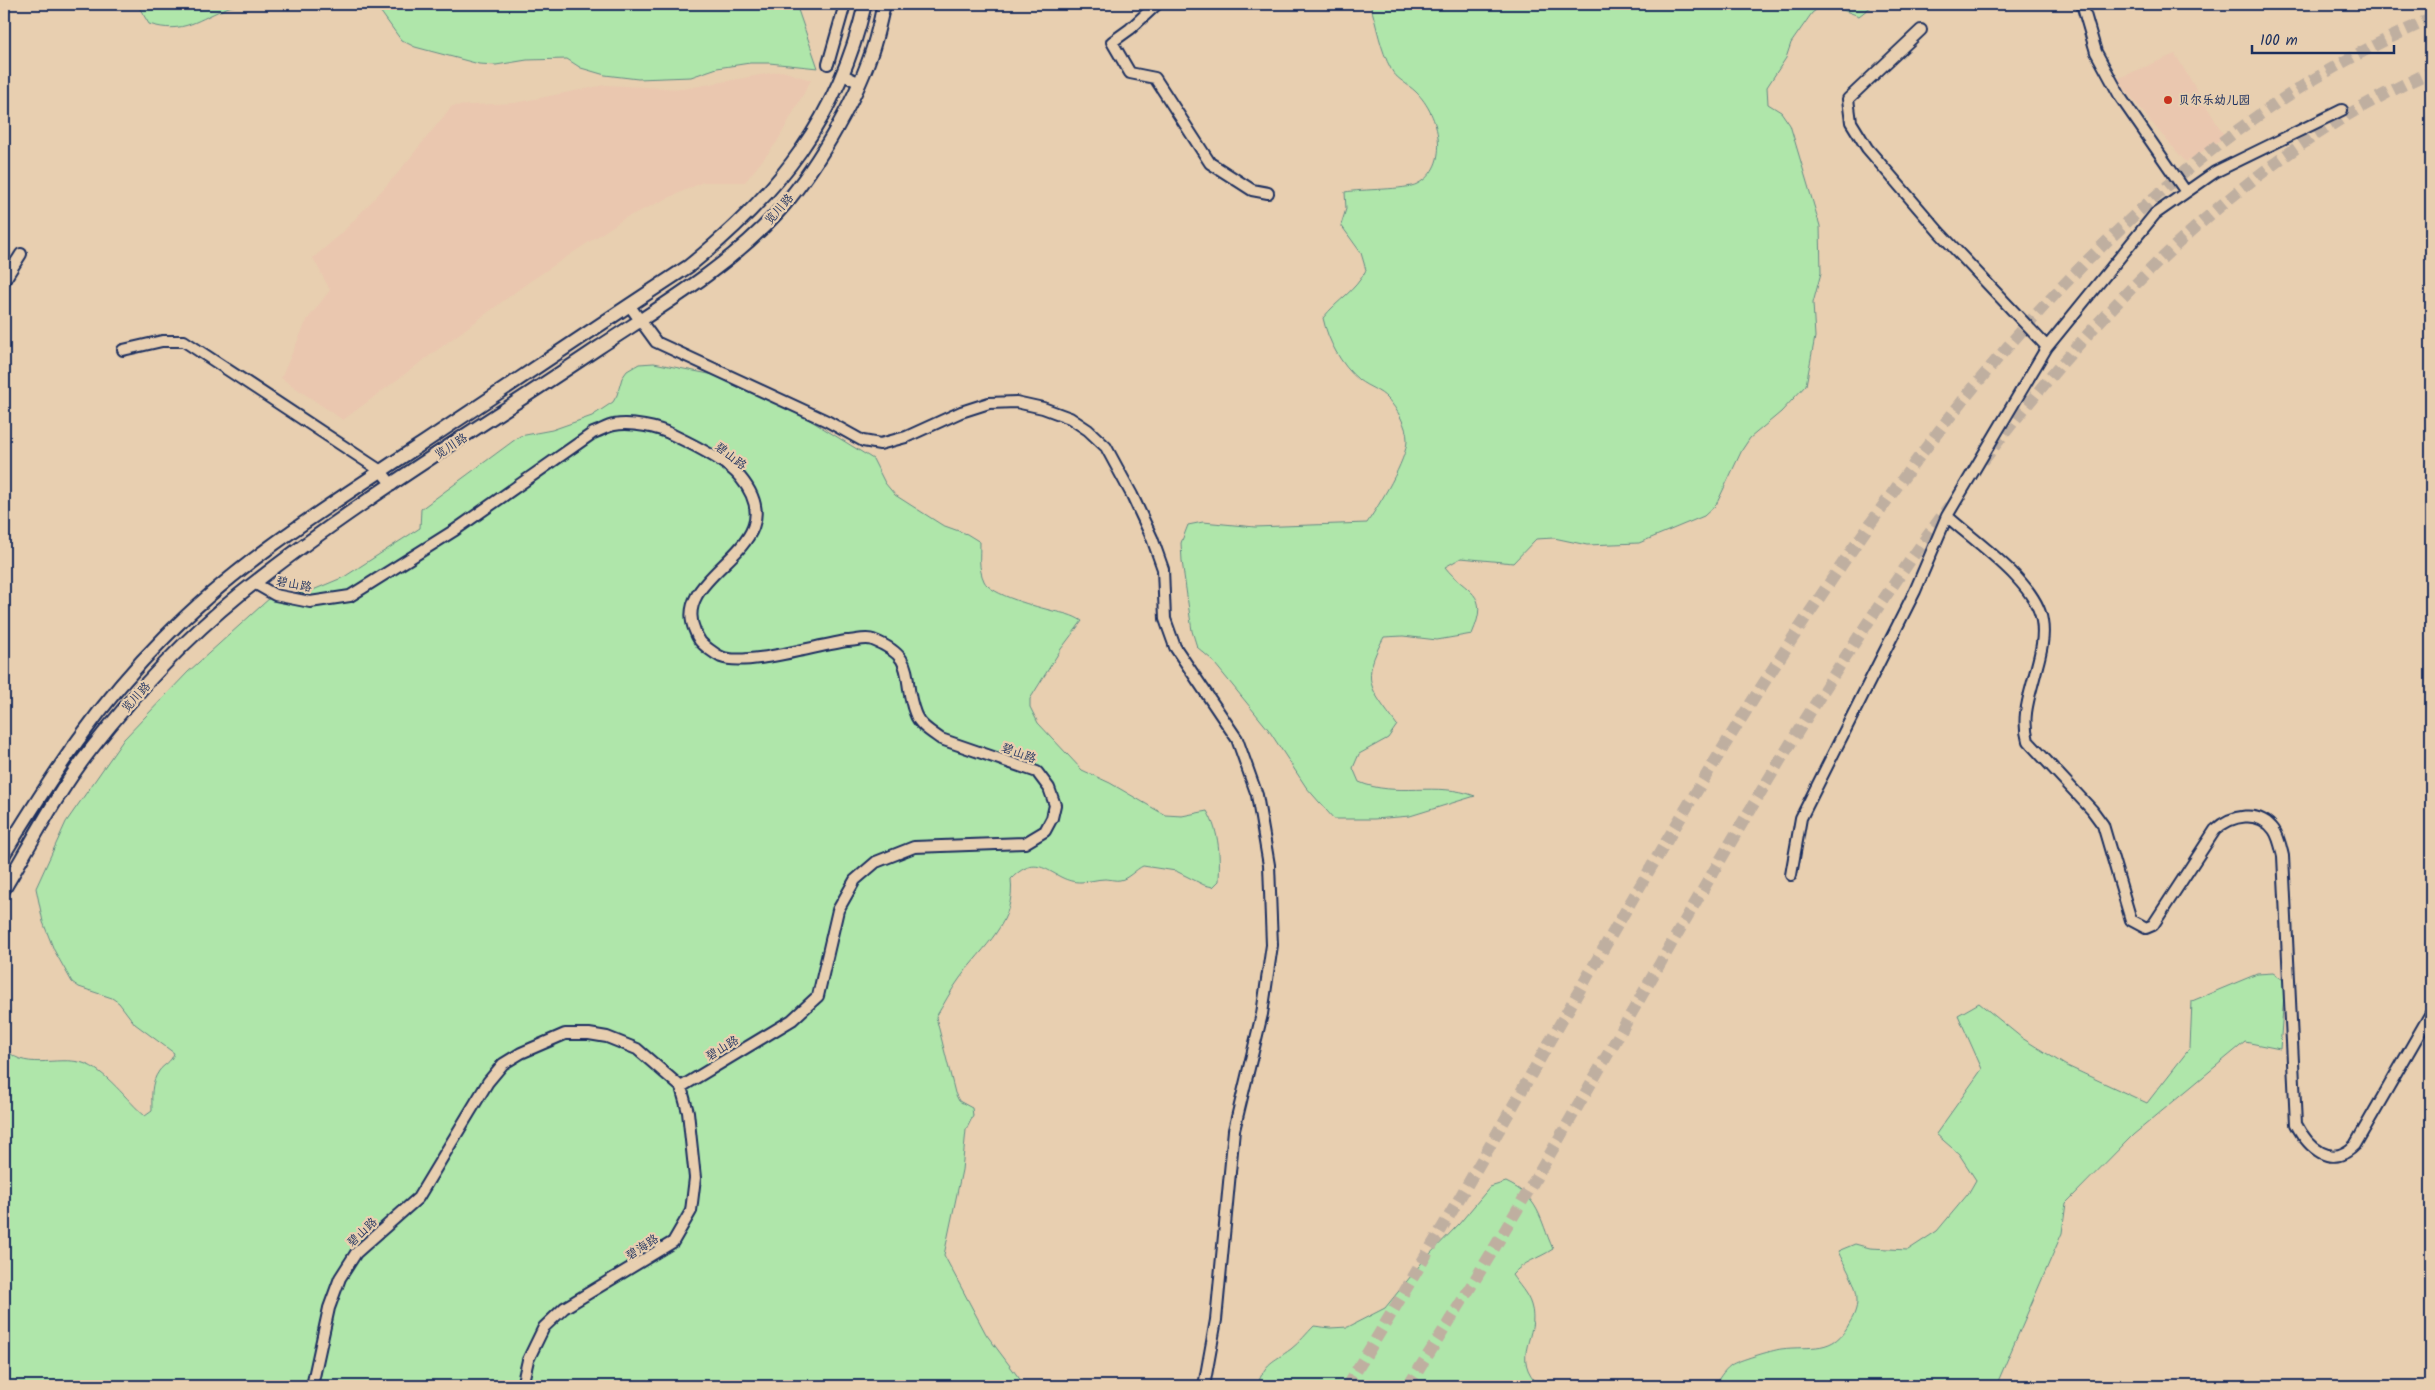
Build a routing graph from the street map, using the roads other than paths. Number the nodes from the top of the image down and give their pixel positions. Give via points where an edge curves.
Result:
1 (845, 4) edge
2 (865, 4) edge
3 (884, 4) edge
4 (1157, 4) edge
5 (2082, 4) edge
6 (1921, 30) dead end
7 (828, 64) dead end
8 (843, 75) junction
9 (860, 83) junction
10 (2342, 110) dead end
11 (2186, 192) junction
12 (1268, 193) dead end
13 (21, 254) dead end
14 (4, 281) edge
15 (629, 305) junction
16 (640, 320) junction
17 (2047, 347) junction
18 (123, 350) dead end
19 (381, 471) junction
20 (392, 484) junction
21 (1947, 516) junction
22 (254, 583) junction
23 (4, 854) edge
24 (1791, 875) dead end
25 (5, 885) edge
26 (2431, 1013) edge
27 (681, 1087) junction
28 (312, 1386) edge
29 (522, 1386) edge
30 (1204, 1386) edge

1 - 7 street
2 - 8 street, 览川路
3 - 9 street, 览川路
4 - 12 street via 1112,42 1130,73 1155,78 1210,163 1252,190
5 - 11 street via 2096,52 2121,98
6 - 17 street via 1848,99 1851,122 1867,148 1933,225
8 - 9 street
8 - 15 street, 览川路 via 824,112 776,185 745,218 689,266
9 - 16 street, 览川路 via 808,174 780,210 750,241
10 - 11 street via 2215,172
11 - 17 street via 2155,214
13 - 14 street
15 - 16 street
15 - 19 street, 览川路
16 - 20 street, 览川路
16 - 30 street via 656,342 827,421 863,441 880,444 906,438 961,412 989,403 1016,402 1043,408 1070,418 1106,447 1132,495 1163,569 1165,619 1174,647 1237,739 1257,795 1269,865 1272,944 1262,1014 1234,1130 1216,1320
17 - 21 street
18 - 19 street via 162,341 184,341
19 - 20 street
19 - 23 street, 览川路 via 299,525 222,585 166,636 116,690 78,738
20 - 22 street, 览川路 via 310,539
21 - 24 street via 1915,591 1801,818
21 - 26 street via 2026,585 2036,602 2043,638 2024,726 2028,741 2103,825 2131,920 2146,928 2153,925 2224,821 2246,815 2275,831 2283,856 2296,1124 2312,1147 2323,1155 2335,1155 2348,1152 2355,1145
22 - 25 street, 览川路 via 179,650 91,749
22 - 27 street, 碧山路 via 274,595 310,602 350,596 455,530 593,433 614,425 639,425 670,432 707,452 740,476 752,497 756,513 753,530 740,549 705,583 693,602 691,621 700,641 721,657 746,659 871,639 894,650 905,664 915,713 927,730 941,739 1037,772 1049,788 1055,805 1045,831 1025,843 914,847 876,862 854,880 838,910 818,996 792,1020
27 - 28 street, 碧山路 via 636,1049 607,1037 588,1034 565,1034 503,1064 488,1082 418,1198 356,1253 340,1278 329,1308
27 - 29 street, 碧海路 via 688,1112 694,1178 691,1211 673,1242 564,1308 544,1328 528,1360

